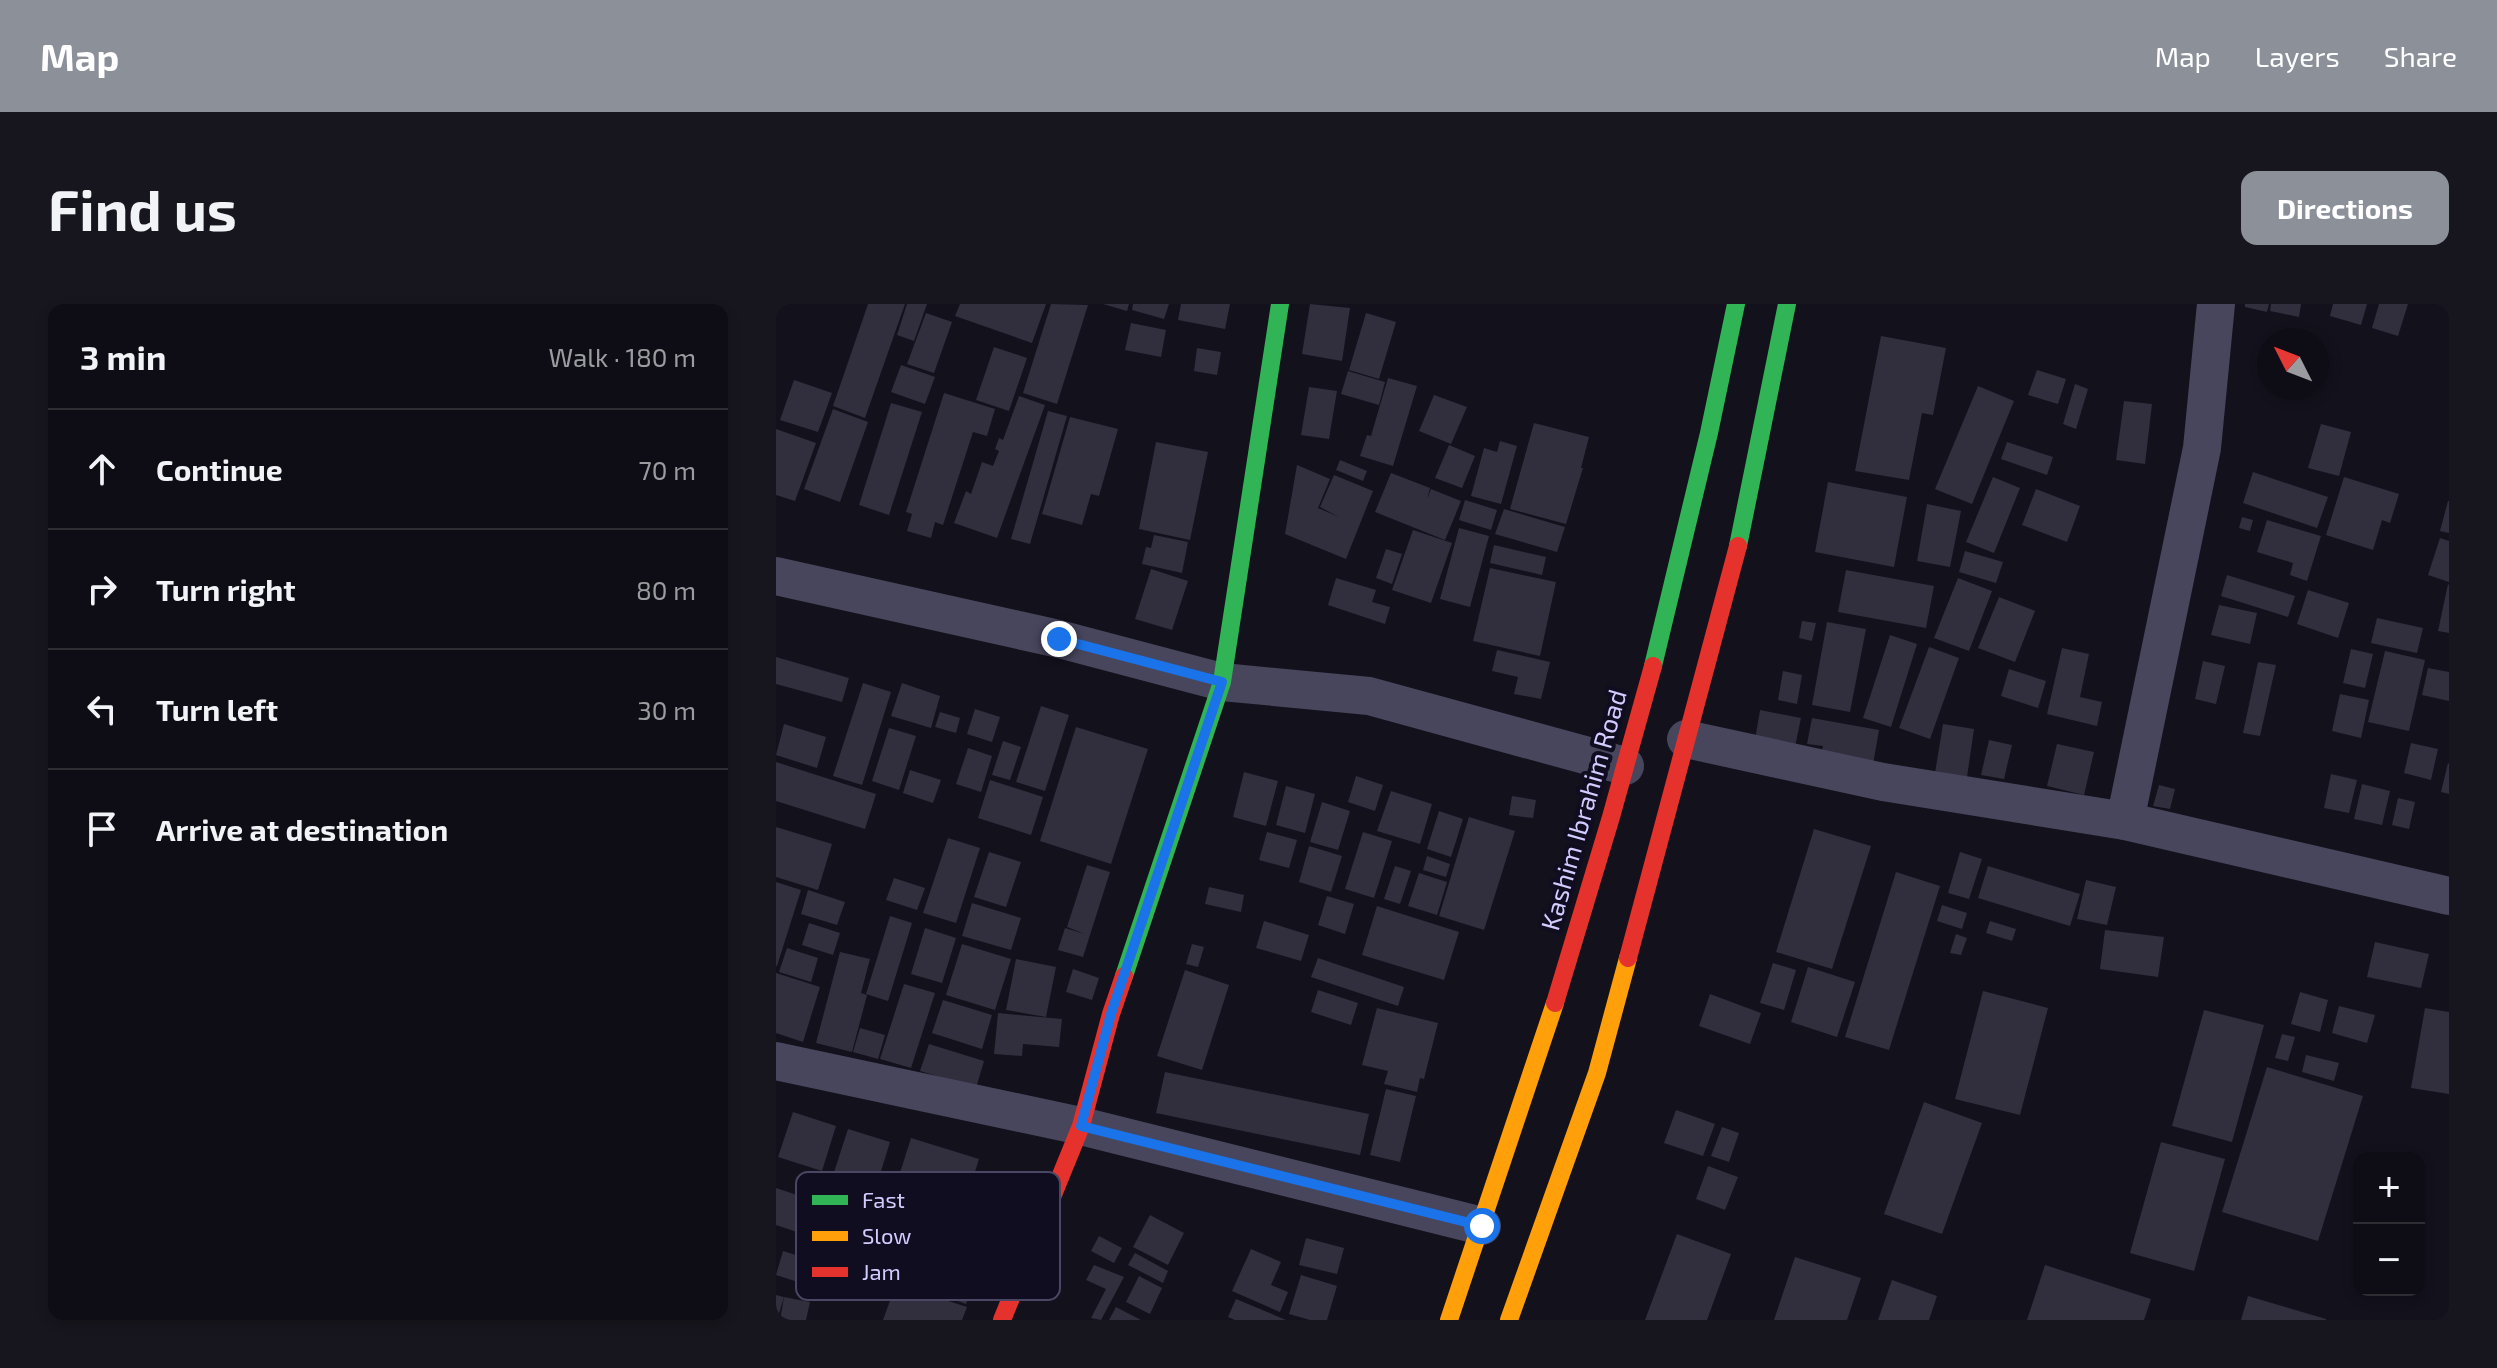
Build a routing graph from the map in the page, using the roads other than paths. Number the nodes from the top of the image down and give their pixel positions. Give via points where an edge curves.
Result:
1 (1280, 304) edge
2 (1736, 304) edge
3 (1787, 304) edge
4 (2216, 304) edge
5 (776, 576) edge
6 (1222, 682) junction
7 (1686, 739) junction
8 (1625, 766) junction
9 (2125, 821) junction
10 (2449, 896) edge
11 (776, 1061) edge
12 (1081, 1126) junction
13 (1060, 1178) edge
14 (1482, 1226) junction
15 (1010, 1300) edge
16 (1002, 1320) edge
17 (1449, 1320) edge
18 (1509, 1320) edge

1 - 6 main road
2 - 8 main road, Kashim Ibrahim Road via 1712,428
3 - 7 main road via 1737,549
4 - 9 street via 2202,448
5 - 6 street via 1059,639
6 - 8 street via 1369,696
6 - 12 main road via 1111,1014
7 - 9 street via 1883,782
7 - 18 main road via 1597,1073
8 - 14 main road, Kashim Ibrahim Road
9 - 10 street
11 - 12 street
12 - 13 main road
12 - 14 street
14 - 17 main road, Kashim Ibrahim Road
15 - 16 main road

